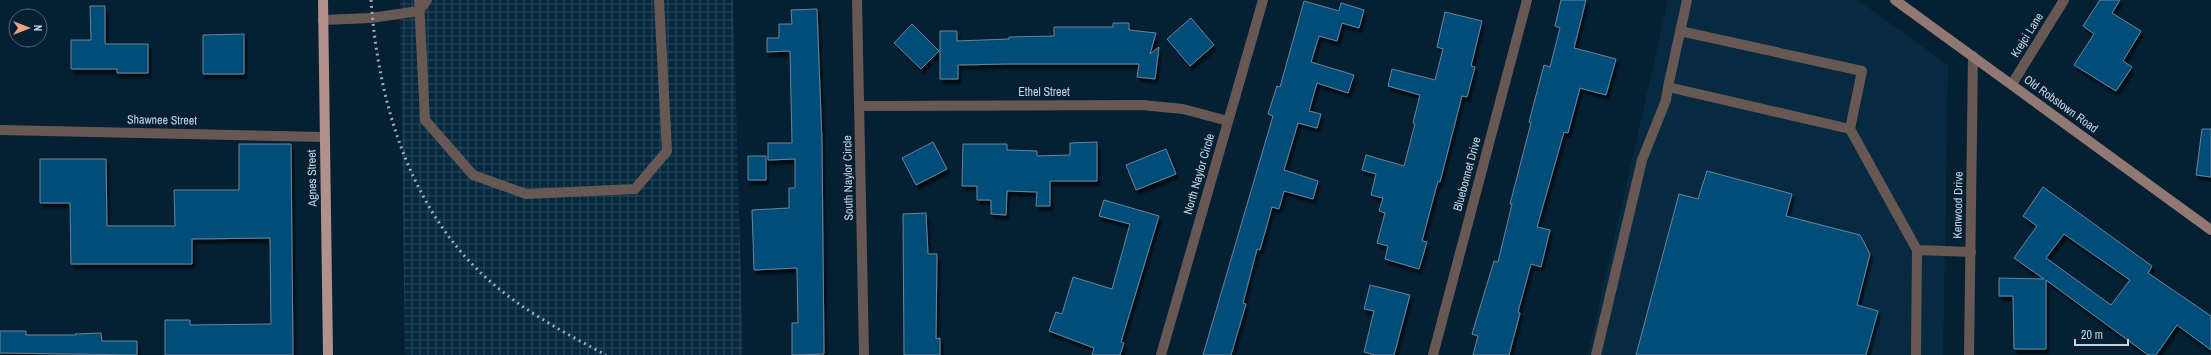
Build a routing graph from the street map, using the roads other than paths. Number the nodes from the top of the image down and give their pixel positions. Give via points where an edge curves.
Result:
1 (322, 0) edge
2 (419, 0) edge
3 (427, 0) edge
4 (659, 0) edge
5 (857, 0) edge
6 (1263, 0) edge
7 (1527, 0) edge
8 (1687, 0) edge
9 (1895, 0) edge
10 (2064, 0) edge
11 (419, 11) junction
12 (323, 20) junction
13 (1680, 31) junction
14 (1973, 56) junction
15 (2012, 84) junction
16 (1668, 87) junction
17 (859, 106) junction
18 (1228, 120) junction
19 (1850, 129) junction
20 (0, 130) edge
21 (324, 137) junction
22 (2211, 230) edge
23 (1917, 250) junction
24 (1971, 252) junction
25 (328, 355) edge
26 (864, 355) edge
27 (1161, 355) edge
28 (1433, 355) edge
29 (1596, 355) edge
30 (1916, 355) edge
31 (1969, 355) edge

1 - 12 main road, Agnes Street
2 - 11 street
3 - 11 street
4 - 11 street via 667,151 634,189 526,194 473,175 425,120
5 - 17 street, South Naylor Circle
6 - 18 street, North Naylor Circle
7 - 28 street, Bluebonnet Drive
8 - 13 street
9 - 14 street, Old Robstown Road
10 - 15 street, Krejci Lane
11 - 12 street via 371,18
12 - 21 main road, Agnes Street
13 - 16 street
13 - 19 street via 1862,71
14 - 15 street, Old Robstown Road
14 - 24 street, Kenwood Drive
15 - 22 street, Old Robstown Road
16 - 19 street
16 - 29 street via 1666,100 1642,160
17 - 18 street, Ethel Street via 1142,105 1183,109
17 - 26 street, South Naylor Circle
18 - 27 street, North Naylor Circle
19 - 23 street
20 - 21 street, Shawnee Street
21 - 25 main road, Agnes Street
23 - 24 street
23 - 30 street
24 - 31 street, Kenwood Drive

